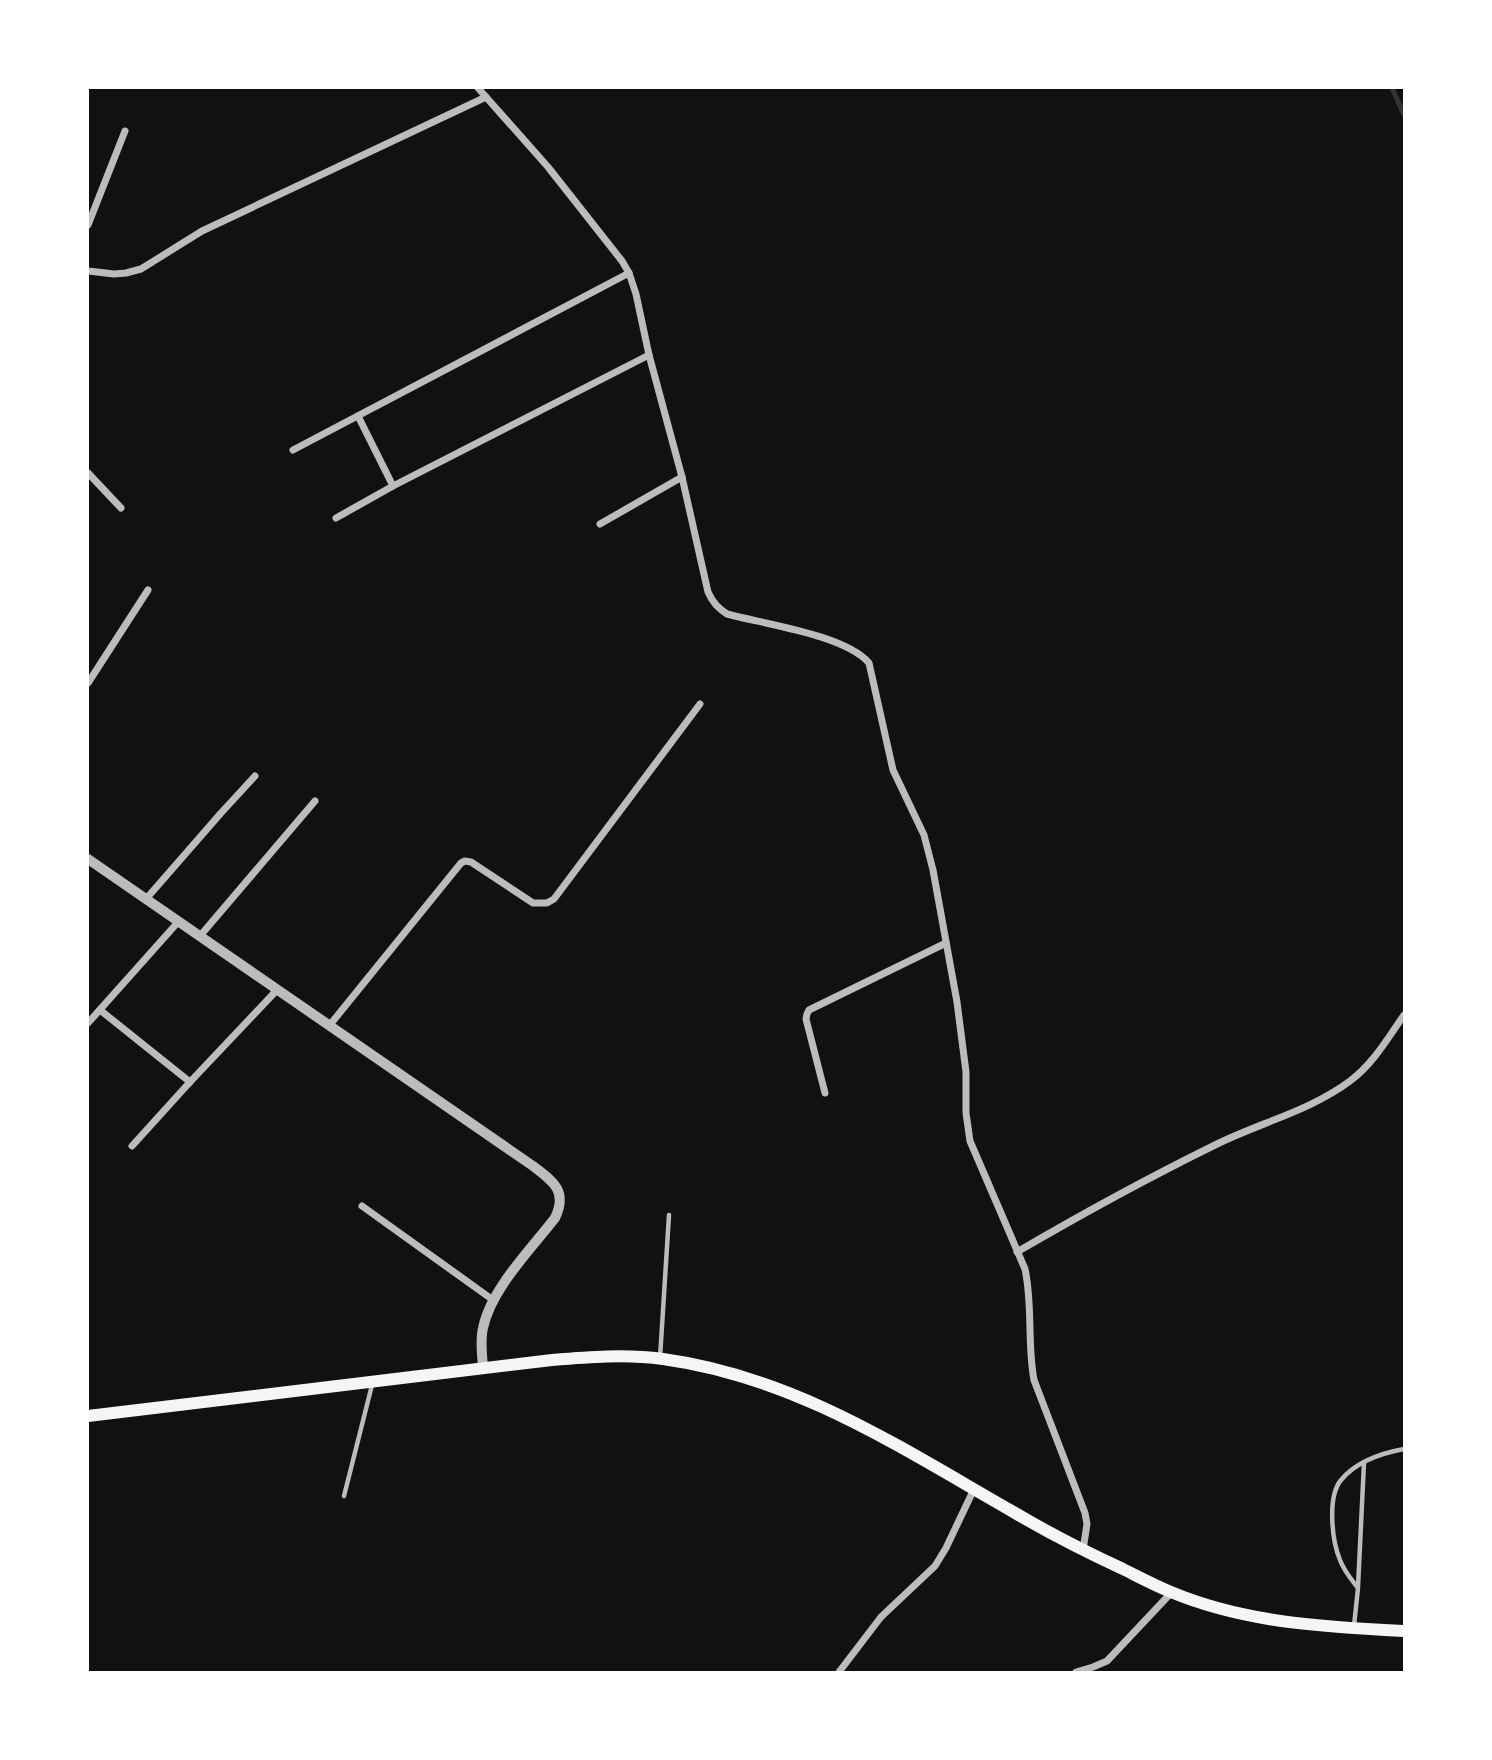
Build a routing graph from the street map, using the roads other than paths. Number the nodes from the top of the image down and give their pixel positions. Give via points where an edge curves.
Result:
1 (478, 88) edge
2 (486, 97) junction
3 (125, 131) dead end
4 (88, 225) edge
5 (88, 271) edge
6 (629, 273) junction
7 (649, 355) junction
8 (358, 416) junction
9 (293, 450) dead end
10 (88, 473) edge
11 (681, 477) junction
12 (393, 486) junction
13 (121, 508) dead end
14 (336, 518) dead end
15 (600, 524) dead end
16 (148, 590) dead end
17 (88, 683) edge
18 (700, 704) dead end
19 (255, 776) dead end
20 (315, 801) dead end
21 (88, 859) edge
22 (146, 900) junction
23 (179, 921) junction
24 (200, 936) junction
25 (946, 943) junction
26 (277, 990) junction
27 (100, 1010) junction
28 (1405, 1015) edge
29 (88, 1023) edge
30 (329, 1026) junction
31 (190, 1082) junction
32 (825, 1093) dead end
33 (132, 1146) dead end
34 (362, 1206) dead end
35 (669, 1215) dead end
36 (1017, 1252) junction
37 (493, 1300) junction
38 (660, 1359) junction
39 (483, 1367) junction
40 (373, 1380) junction
41 (88, 1416) edge
42 (1405, 1449) edge
43 (1364, 1463) junction
44 (974, 1488) junction
45 (344, 1496) dead end
46 (1083, 1550) junction
47 (1358, 1588) junction
48 (1171, 1593) junction
49 (1354, 1628) junction
50 (1405, 1631) edge
51 (839, 1672) edge
52 (1076, 1672) edge

1 - 2 street
2 - 5 street via 202,231 141,269 114,274
2 - 6 street via 548,167
3 - 4 street
6 - 7 street
6 - 8 street
7 - 11 street
7 - 12 street
8 - 9 street
8 - 12 street
10 - 13 street
11 - 15 street
11 - 25 street via 708,592 718,608 804,632 853,650 869,663 893,770 924,835
12 - 14 street
16 - 17 street
18 - 30 street via 554,899 533,904 471,862 461,863
19 - 22 street
20 - 24 street
21 - 22 street
22 - 23 street
23 - 24 street
23 - 27 street
24 - 26 street
25 - 32 street via 809,1010 806,1019
25 - 36 street via 966,1072 968,1128
26 - 30 street
26 - 31 street
27 - 29 street
27 - 31 street
28 - 36 street via 1373,1060 1327,1096 1217,1143
30 - 37 street via 533,1166 558,1188 555,1217
31 - 33 street
34 - 37 street
35 - 38 lane
36 - 46 street via 1029,1288 1034,1380 1085,1513
37 - 39 street via 482,1331
38 - 39 main road via 599,1356
38 - 44 main road via 734,1374 820,1405
39 - 40 main road
40 - 41 main road
40 - 45 lane
42 - 43 lane
43 - 47 lane
43 - 47 lane via 1340,1482 1333,1500 1335,1544
44 - 46 main road
44 - 51 street via 935,1566 881,1617
46 - 48 main road
47 - 49 lane
48 - 49 main road via 1277,1622
48 - 52 street via 1107,1661
49 - 50 main road

